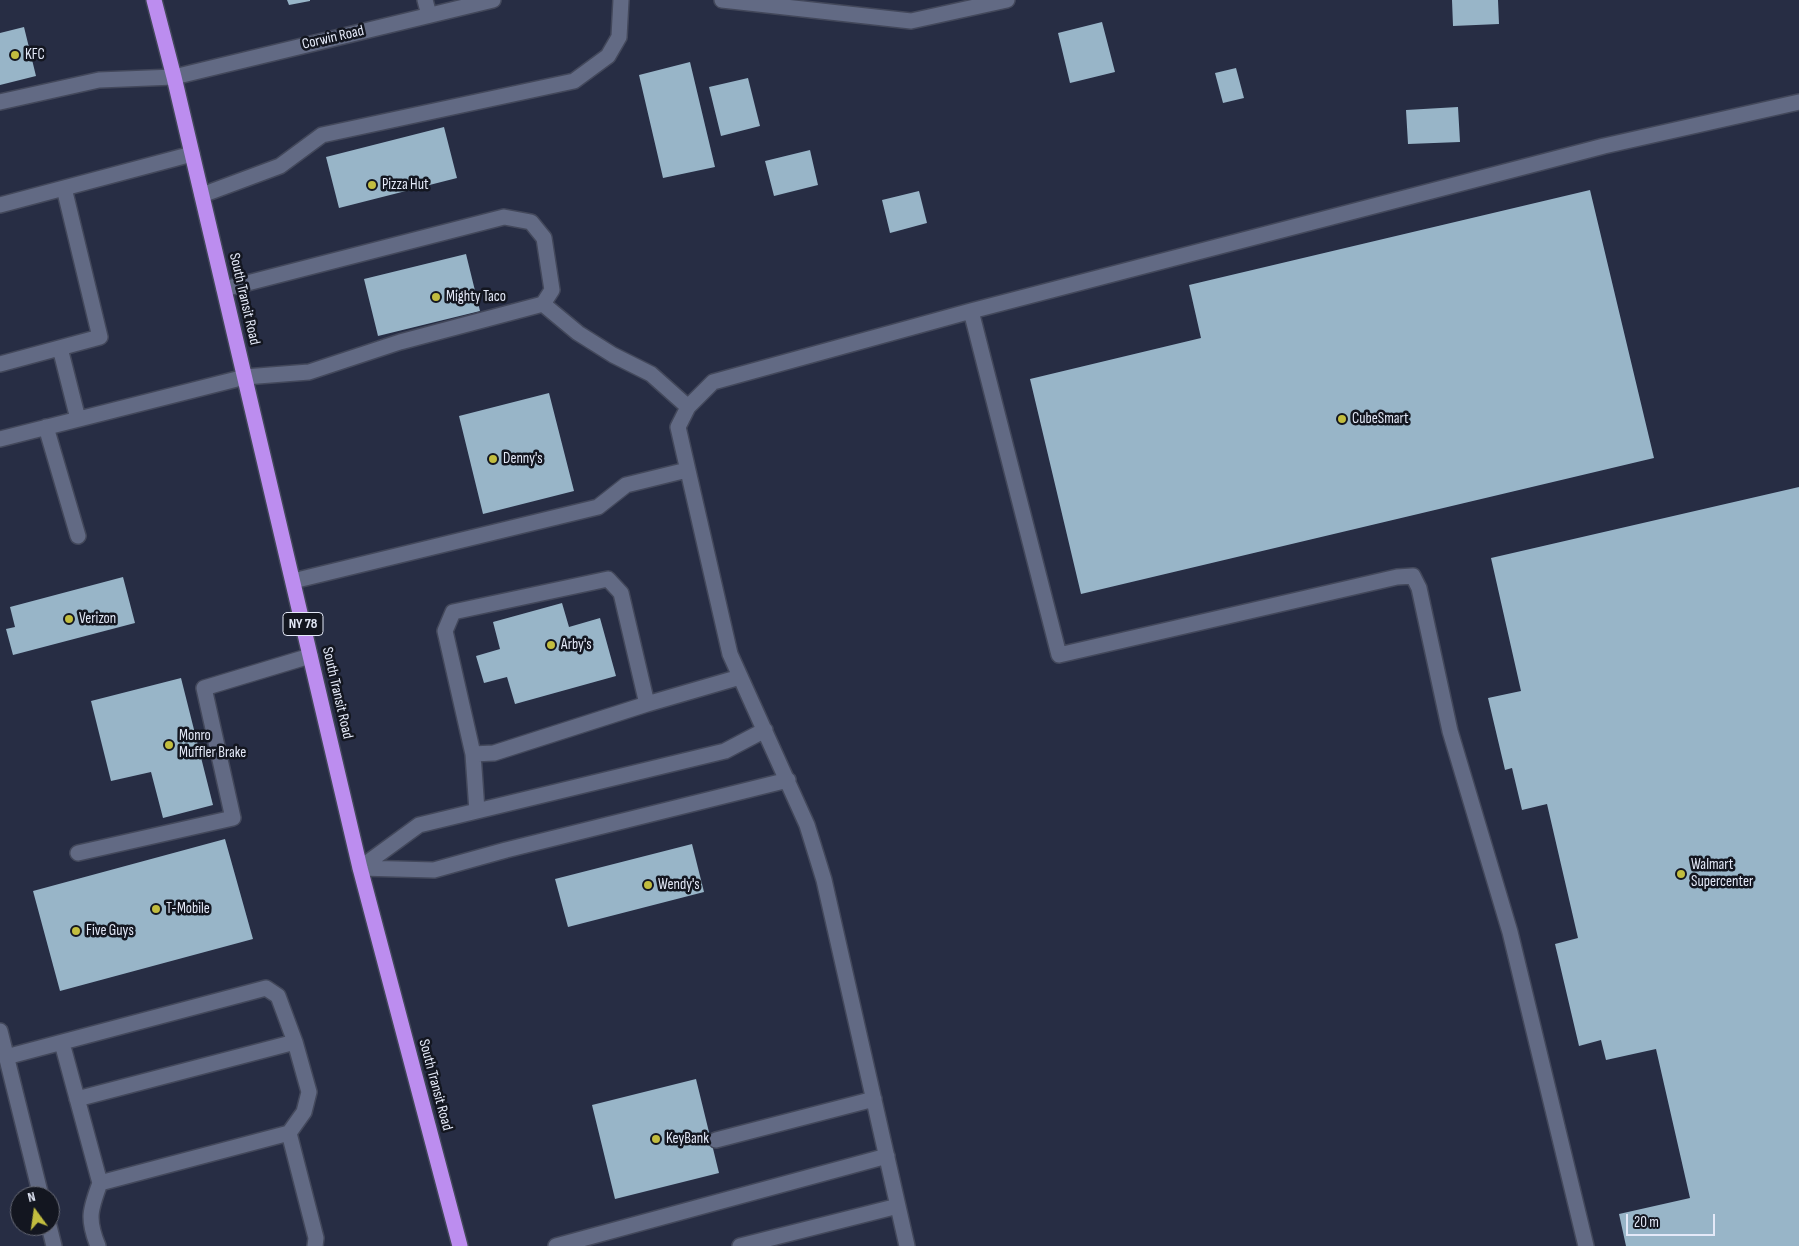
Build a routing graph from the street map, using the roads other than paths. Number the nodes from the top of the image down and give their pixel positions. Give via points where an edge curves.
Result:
1 (154, 0) edge
2 (425, 0) edge
3 (493, 0) edge
4 (621, 0) edge
5 (722, 0) edge
6 (1007, 0) edge
7 (429, 15) junction
8 (174, 76) junction
9 (0, 102) edge
10 (1799, 102) edge
11 (192, 154) junction
12 (64, 188) junction
13 (202, 195) junction
14 (0, 205) edge
15 (224, 289) junction
16 (543, 304) junction
17 (971, 311) junction
18 (60, 348) junction
19 (0, 364) edge
20 (245, 377) junction
21 (688, 407) junction
22 (78, 420) junction
23 (46, 427) junction
24 (0, 439) edge
25 (687, 470) junction
26 (78, 536) dead end
27 (293, 581) junction
28 (310, 656) junction
29 (740, 677) junction
30 (647, 704) junction
31 (766, 730) junction
32 (472, 754) junction
33 (788, 780) junction
34 (477, 811) junction
35 (78, 853) dead end
36 (360, 868) junction
37 (0, 1031) edge
38 (295, 1042) junction
39 (62, 1043) junction
40 (6, 1057) junction
41 (77, 1099) junction
42 (874, 1099) junction
43 (288, 1133) junction
44 (716, 1140) dead end
45 (887, 1156) junction
46 (100, 1183) junction
47 (38, 1186) edge
48 (898, 1206) junction
49 (98, 1246) edge
50 (315, 1246) edge
51 (460, 1246) edge
52 (556, 1246) edge
53 (740, 1246) edge
54 (907, 1246) edge
55 (1586, 1246) edge

1 - 8 highway, South Transit Road / NY 78
2 - 7 street
3 - 7 street, Corwin Road
4 - 13 street via 619,37 608,56 574,81 322,135 280,166
5 - 6 street via 911,20
7 - 8 street, Corwin Road
8 - 9 street, Corwin Road via 99,80
8 - 11 highway, South Transit Road / NY 78
10 - 17 street via 1604,146
11 - 12 street
11 - 13 highway, South Transit Road / NY 78
12 - 14 street
12 - 18 street via 100,337
13 - 15 highway, South Transit Road / NY 78
15 - 16 street via 504,217 531,222 544,238 552,290
15 - 20 highway, South Transit Road / NY 78
16 - 20 street via 400,342 309,372
16 - 21 street via 578,333 651,374
17 - 21 street via 713,382
17 - 55 street via 1059,655 1397,577 1413,576 1450,731 1510,932
18 - 19 street
18 - 22 street
20 - 22 street
20 - 27 highway, South Transit Road / NY 78
21 - 25 street via 678,427
22 - 23 street
23 - 24 street
23 - 26 street
25 - 27 street via 626,485 598,507
25 - 29 street via 730,654
27 - 28 highway, South Transit Road / NY 78
28 - 35 street via 204,688 233,818
28 - 36 highway, South Transit Road / NY 78
29 - 30 street
29 - 31 street
30 - 32 street via 494,753
30 - 32 street via 621,593 608,579 453,612 445,631
31 - 33 street
31 - 34 street via 725,751
32 - 34 street
33 - 36 street via 434,870
33 - 42 street via 807,825 824,880
34 - 36 street via 420,825
36 - 51 highway, South Transit Road / NY 78
37 - 40 street
38 - 39 street via 278,996 266,988
38 - 41 street
38 - 43 street via 309,1092 304,1112
39 - 40 street
39 - 41 street
40 - 47 street
41 - 46 street
42 - 44 street
42 - 45 street
43 - 46 street
43 - 50 street via 316,1238
45 - 48 street
45 - 52 street
46 - 49 street via 91,1209 92,1230
48 - 53 street
48 - 54 street

